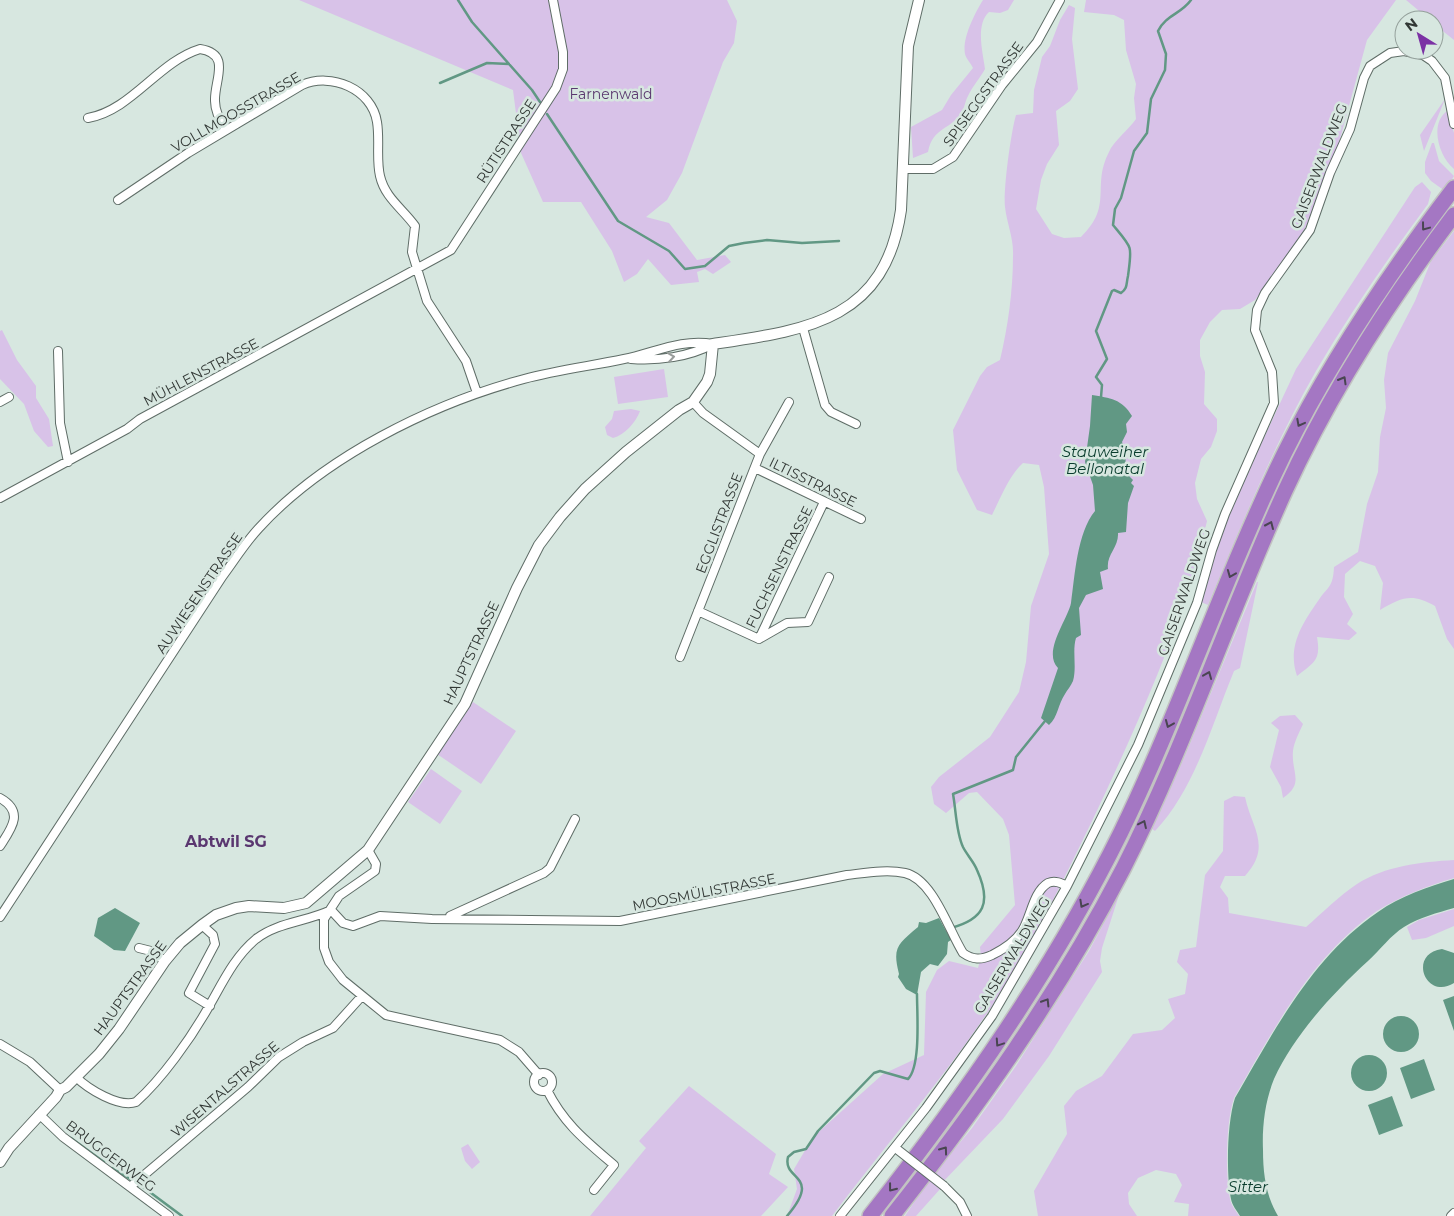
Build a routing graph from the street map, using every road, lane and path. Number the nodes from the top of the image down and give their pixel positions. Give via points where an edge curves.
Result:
1 (553, 0) edge
2 (919, 0) edge
3 (1060, 0) edge
4 (88, 118) dead end
5 (1454, 124) edge
6 (226, 130) junction
7 (902, 169) junction
8 (1454, 188) edge
9 (118, 200) dead end
10 (1454, 215) edge
11 (416, 270) junction
12 (803, 328) junction
13 (713, 344) junction
14 (58, 351) dead end
15 (626, 359) junction
16 (477, 394) junction
17 (8, 397) dead end
18 (0, 402) edge
19 (693, 402) junction
20 (789, 402) dead end
21 (856, 424) dead end
22 (760, 454) junction
23 (68, 462) junction
24 (755, 468) junction
25 (0, 498) edge
26 (824, 502) junction
27 (861, 519) dead end
28 (829, 577) dead end
29 (698, 611) junction
30 (759, 638) junction
31 (680, 657) dead end
32 (0, 798) edge
33 (575, 819) dead end
34 (0, 846) edge
35 (368, 850) junction
36 (1067, 886) junction
37 (330, 910) junction
38 (0, 917) edge
39 (450, 919) junction
40 (202, 925) junction
41 (139, 948) dead end
42 (165, 960) junction
43 (361, 996) junction
44 (210, 1006) junction
45 (0, 1044) edge
46 (539, 1075) junction
47 (76, 1077) junction
48 (60, 1090) junction
49 (547, 1090) junction
50 (39, 1114) junction
51 (896, 1149) junction
52 (0, 1162) edge
53 (133, 1184) junction
54 (594, 1190) dead end
55 (1454, 1213) edge
56 (170, 1216) edge
57 (840, 1216) edge
58 (870, 1216) edge
59 (892, 1216) edge
60 (967, 1216) edge
61 (1451, 1216) edge

1 - 11 street, RÜTISTRASSE via 563,52 563,70 556,88 451,250
2 - 7 street via 908,46
3 - 7 street, SPISEGGSTRASSE via 1037,42 1002,85 953,157 933,169
4 - 6 street via 113,108 184,56 200,49 213,53 218,60 216,110
5 - 36 street, GAISERWALDWEG via 1442,72 1432,61 1414,52 1390,53 1370,66 1350,129 1310,230 1265,293 1257,310 1255,330 1272,372 1275,389 1270,416 1225,514 1197,603 1138,745
6 - 9 street, VOLLMOOSSTRASSE
6 - 11 street, VOLLMOOSSTRASSE via 305,84 323,80 358,92 372,107 375,116 380,177 388,196 415,226 412,252
7 - 12 street via 902,210 898,233 878,277 842,312
8 -> 58 highway via 1372,302 1300,424 1247,534 1139,793 1062,942 973,1080
59 -> 10 highway via 1015,1051 1123,869 1269,528 1308,446 1367,340
11 - 16 street, VOLLMOOSSTRASSE via 426,301 466,362
11 - 23 street, MÜHLENSTRASSE via 140,419
12 - 13 street
12 - 21 street via 825,405 831,412
13 - 15 street, AUWIESENSTRASSE via 680,344
15 -> 13 street, AUWIESENSTRASSE via 680,356
13 - 19 street, HAUPTSTRASSE via 708,382
14 - 23 street via 60,423
15 - 16 street, AUWIESENSTRASSE via 543,374
16 - 38 street, AUWIESENSTRASSE via 418,418 362,448 298,493 257,530 204,603
17 - 18 street
19 - 22 street, ILTISSTRASSE
19 - 35 street, HAUPTSTRASSE via 610,466 565,510 547,534 517,588 465,704
20 - 22 street, EGGLISTRASSE
22 - 24 street, EGGLISTRASSE
23 - 25 street, MÜHLENSTRASSE
24 - 26 street, ILTISSTRASSE
24 - 29 street, EGGLISTRASSE
26 - 27 street, ILTISSTRASSE
26 - 30 street, FUCHSENSTRASSE
28 - 30 street via 808,622 787,623
29 - 30 street, FUCHSENSTRASSE
29 - 31 street, EGGLISTRASSE
32 - 34 street via 9,805 15,817 14,825
33 - 39 street via 550,868 544,873 450,916
35 - 37 street via 376,864 375,871 339,896
35 - 40 street, HAUPTSTRASSE via 306,903 284,908 236,908 216,915
36 - 39 street, MOOSMÜLISTRASSE via 1057,882 1042,889 1022,930 1002,951 987,958 970,958 963,953 926,887 907,873 868,872 620,921
36 - 51 street, GAISERWALDWEG via 992,1016
37 - 39 street, MOOSMÜLISTRASSE via 343,923 353,926 380,916
37 - 43 street via 322,924 326,955 343,980
37 - 44 street via 270,930 243,952 229,970
40 - 42 street, HAUPTSTRASSE
40 - 44 street via 213,935 216,944 189,993
41 - 42 street
42 - 47 street, HAUPTSTRASSE via 119,1029
43 - 46 street via 386,1015 500,1040 519,1052
43 - 53 street, WISENTALSTRASSE via 333,1028 279,1057
44 - 47 street via 190,1038 136,1102 126,1104 104,1095
45 - 48 street via 30,1062
46 - 49 street via 536,1087
46 - 49 street via 551,1078 551,1086
47 - 48 street, HAUPTSTRASSE
48 - 50 street, HAUPTSTRASSE
49 - 54 street via 573,1130 614,1165
50 - 52 street, HAUPTSTRASSE
50 - 53 street, BRUGGERWEG via 64,1137
51 - 57 street, GAISERWALDWEG
51 - 60 street, bridge via 944,1186 960,1202
53 - 56 street, BRUGGERWEG
55 - 61 street

